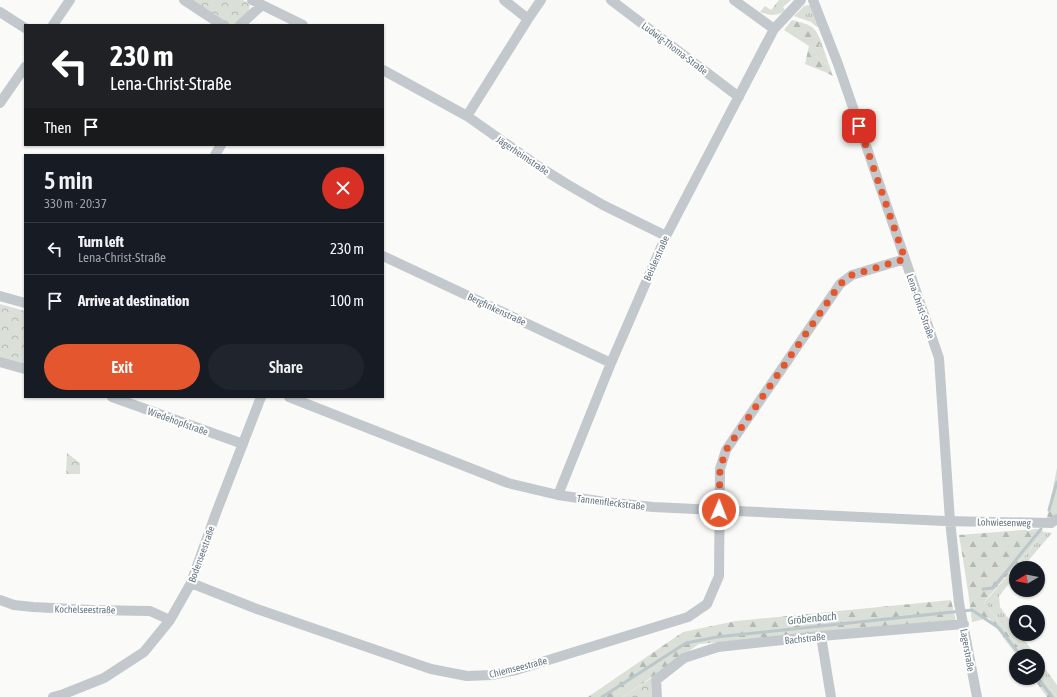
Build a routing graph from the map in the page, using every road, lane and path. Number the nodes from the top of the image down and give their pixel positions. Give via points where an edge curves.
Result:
1 (70, 0) edge
2 (184, 0) edge
3 (252, 0) edge
4 (504, 0) edge
5 (541, 0) edge
6 (611, 0) edge
7 (734, 0) edge
8 (801, 0) edge
9 (813, 0) edge
10 (262, 5) junction
11 (0, 12) edge
12 (528, 19) junction
13 (54, 24) edge
14 (220, 24) edge
15 (241, 24) edge
16 (298, 24) edge
17 (24, 27) edge
18 (774, 29) junction
19 (24, 68) edge
20 (384, 71) edge
21 (738, 97) junction
22 (0, 103) edge
23 (467, 116) junction
24 (666, 236) junction
25 (384, 256) edge
26 (905, 259) junction
27 (0, 296) edge
28 (24, 303) edge
29 (0, 362) edge
30 (611, 363) junction
31 (24, 369) edge
32 (115, 398) edge
33 (261, 398) edge
34 (292, 398) edge
35 (243, 444) junction
36 (558, 495) junction
37 (719, 510) junction
38 (1057, 519) edge
39 (950, 521) junction
40 (191, 583) junction
41 (0, 600) edge
42 (959, 603) joint
43 (170, 620) junction
44 (963, 620) junction
45 (821, 636) junction
46 (53, 697) edge
47 (657, 697) edge
48 (831, 697) edge
49 (977, 697) edge

1 - 13 street
2 - 14 street
3 - 10 street
4 - 12 street
5 - 12 street
6 - 21 street, Ludwig-Thoma-Straße
7 - 18 street
8 - 18 street, Beislerstraße
9 - 26 street, Lena-Christ-Straße via 841,71
10 - 15 street
10 - 16 street
11 - 17 street
12 - 23 street
18 - 21 street, Beislerstraße
19 - 22 street
20 - 23 street, Jägerheimstraße
21 - 24 street, Beislerstraße
23 - 24 street, Jägerheimstraße via 564,183
24 - 30 street, Beislerstraße
25 - 30 street, Bergfinkenstraße
26 - 37 street, Chiemseestraße via 852,275 840,284 726,450 720,469
26 - 39 street, Lena-Christ-Straße via 939,358
27 - 28 street
29 - 31 street
30 - 36 street, Beislerstraße
32 - 35 street, Wiedehopfstraße
33 - 35 street, Bodenseestraße
34 - 36 street, Tannenfleckstraße via 508,483
35 - 40 street, Bodenseestraße
36 - 37 street, Tannenfleckstraße via 646,506
37 - 39 street, Tannenfleckstraße
37 - 40 street, Chiemseestraße via 719,576 706,604 688,617 516,670 492,675 467,676 431,669 257,609
38 - 39 street, Lohwiesenweg via 1051,523
39 - 42 street, Lena-Christ-Straße
40 - 43 street, Bodenseestraße
41 - 43 street, Kochelseestraße via 33,607 150,611
42 - 44 street, Lagerstraße
43 - 46 street, Bodenseestraße via 144,652 104,678
44 - 45 street, Bachstraße
44 - 49 street, Lagerstraße
45 - 47 street, Bachstraße via 718,647 684,658 656,680
45 - 48 street

